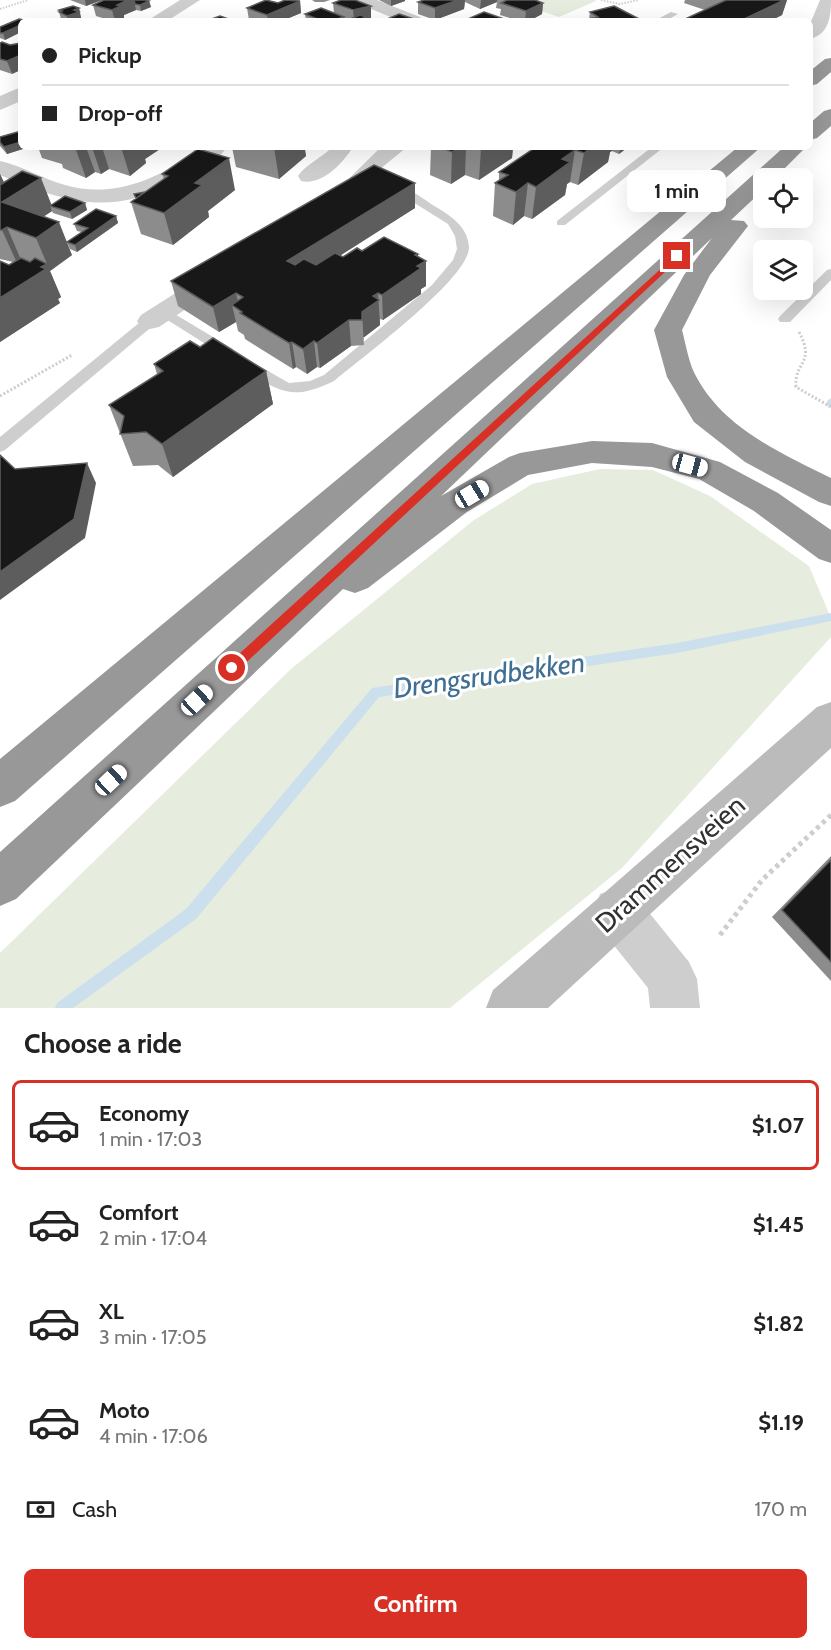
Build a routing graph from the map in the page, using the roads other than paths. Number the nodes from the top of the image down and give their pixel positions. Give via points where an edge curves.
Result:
1 (192, 0) edge
2 (363, 0) edge
3 (828, 0) edge
4 (675, 15) dead end
5 (160, 18) edge
6 (389, 18) edge
7 (666, 18) edge
8 (813, 31) edge
9 (831, 63) edge
10 (813, 78) edge
11 (831, 81) edge
12 (18, 95) edge
13 (813, 96) edge
14 (0, 104) edge
15 (831, 115) edge
16 (813, 131) edge
17 (213, 150) edge
18 (340, 150) edge
19 (390, 150) edge
20 (654, 150) edge
21 (725, 150) edge
22 (788, 150) edge
23 (757, 161) edge
24 (369, 166) junction
25 (0, 167) edge
26 (309, 176) dead end
27 (692, 196) junction
28 (320, 216) edge
29 (561, 223) dead end
30 (231, 269) edge
31 (831, 273) edge
32 (156, 316) junction
33 (786, 319) road end
34 (0, 446) edge
35 (831, 493) edge
36 (831, 549) edge
37 (214, 684) junction
38 (831, 721) edge
39 (0, 786) edge
40 (0, 883) edge
41 (617, 911) junction
42 (511, 1008) edge
43 (675, 1008) edge

1 - 5 street
2 - 6 street
3 - 8 street via 821,23
4 - 7 lane
9 - 10 highway
11 - 13 highway
12 - 14 street
15 - 16 highway
17 - 25 street via 155,185 117,195 89,197 64,193
18 - 26 street
19 - 24 street
20 - 29 lane
21 - 27 highway via 711,162
22 - 23 highway
23 - 27 highway
23 - 35 highway via 753,209 717,246 689,285 668,330 681,377 705,415 756,454
23 - 37 highway
24 - 28 street via 350,193
24 - 32 lane via 384,180 452,222 462,236 463,249 459,261 437,288 329,378 309,389 284,388
27 - 39 highway
30 - 32 street
31 - 33 lane
32 - 34 lane
36 - 37 highway via 766,502 709,470 652,455 592,452 520,465 455,503
37 - 40 highway
38 - 41 main road, Drammensveien
41 - 42 main road, Drammensveien
41 - 43 street via 672,979

